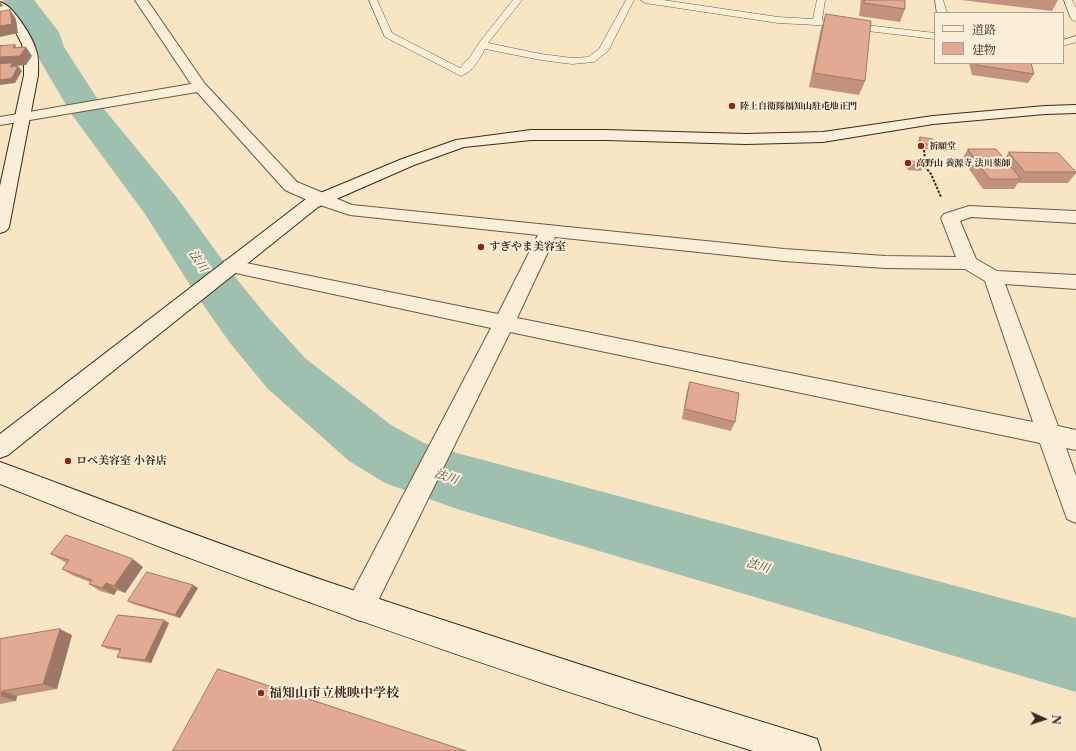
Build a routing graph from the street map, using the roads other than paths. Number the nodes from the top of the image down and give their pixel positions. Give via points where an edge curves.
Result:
1 (141, 0) edge
2 (373, 0) edge
3 (518, 0) edge
4 (630, 0) edge
5 (645, 0) edge
6 (821, 0) edge
7 (939, 0) edge
8 (1068, 0) edge
9 (0, 5) edge
10 (942, 12) edge
11 (6, 19) edge
12 (1076, 19) edge
13 (817, 22) junction
14 (934, 36) edge
15 (1076, 39) edge
16 (1064, 43) edge
17 (482, 45) junction
18 (200, 87) junction
19 (1076, 109) edge
20 (21, 117) junction
21 (0, 120) edge
22 (320, 199) junction
23 (1076, 217) edge
24 (0, 227) edge
25 (549, 231) junction
26 (968, 263) junction
27 (231, 266) junction
28 (993, 277) junction
29 (1076, 282) edge
30 (504, 323) junction
31 (1050, 434) junction
32 (1076, 440) edge
33 (1, 444) edge
34 (0, 473) edge
35 (1076, 511) edge
36 (360, 607) junction
37 (805, 751) edge

1 - 18 street
2 - 17 lane via 388,35 461,73
3 - 17 lane
4 - 17 lane via 603,51 590,60 572,61 541,57
5 - 13 lane via 778,20
6 - 13 lane
7 - 10 lane
8 - 12 lane
9 - 11 street
11 - 20 street via 30,48 32,61
13 - 14 lane
15 - 16 lane
18 - 20 street
18 - 22 street via 291,186
19 - 22 street via 940,119 823,137 746,139 569,134 496,138 461,143
20 - 21 street
20 - 24 street
22 - 25 street via 350,210
22 - 27 street
23 - 26 street via 969,211 950,218
25 - 26 street via 791,256 885,262
25 - 30 street
26 - 28 street
27 - 30 street
27 - 33 street
28 - 29 street
28 - 31 street
30 - 31 street
30 - 36 street
31 - 32 street
31 - 35 street
34 - 36 street
36 - 37 street

